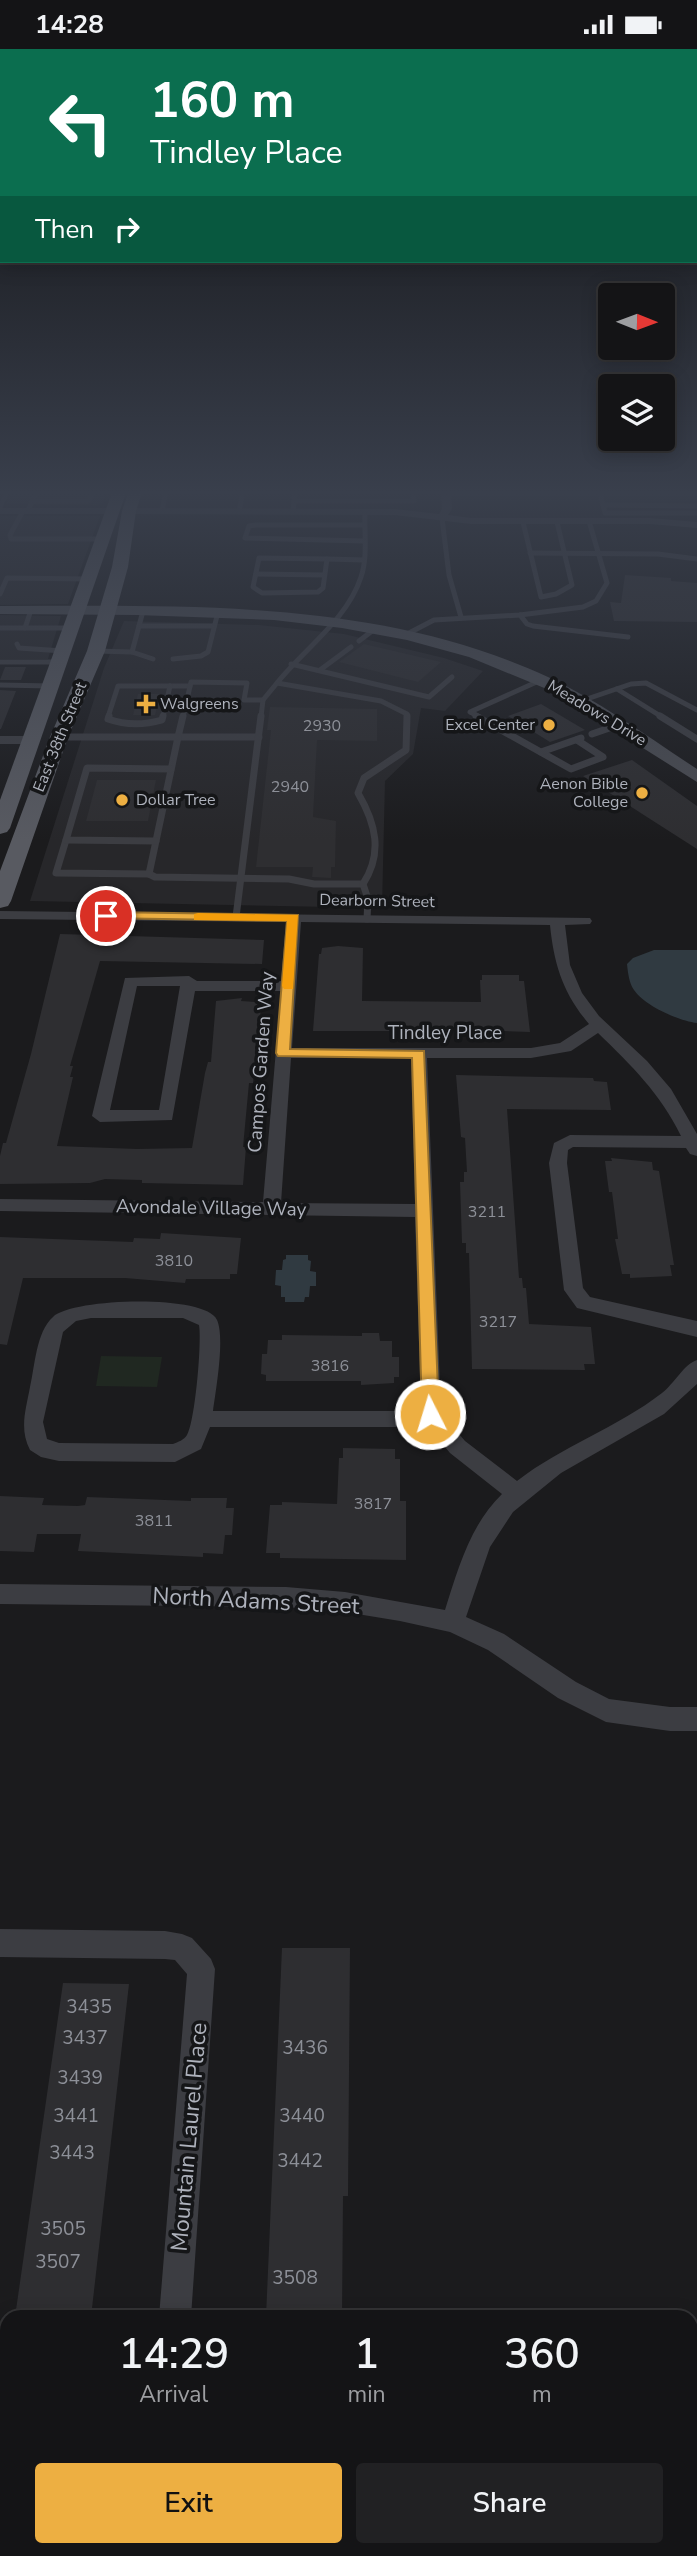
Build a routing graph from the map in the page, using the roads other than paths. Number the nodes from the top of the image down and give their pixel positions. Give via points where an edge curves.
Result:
1 (78, 607) edge
2 (109, 607) edge
3 (344, 607) edge
4 (458, 607) edge
5 (583, 607) edge
6 (0, 610) edge
7 (31, 610) junction
8 (108, 611) junction
9 (520, 615) junction
10 (461, 617) junction
11 (141, 618) junction
12 (74, 619) junction
13 (216, 619) junction
14 (335, 621) junction
15 (0, 628) edge
16 (376, 628) junction
17 (23, 631) junction
18 (407, 634) junction
19 (628, 637) dead end
20 (359, 641) dead end
21 (17, 644) dead end
22 (351, 647) dead end
23 (96, 650) junction
24 (132, 652) junction
25 (154, 656) dead end
26 (173, 656) dead end
27 (61, 657) junction
28 (0, 662) edge
29 (291, 664) junction
30 (320, 670) junction
31 (452, 677) dead end
32 (541, 680) junction
33 (277, 684) junction
34 (0, 685) edge
35 (51, 686) junction
36 (170, 686) junction
37 (190, 686) junction
38 (617, 689) junction
39 (263, 700) junction
40 (581, 701) junction
41 (697, 710) edge
42 (618, 725) junction
43 (592, 734) dead end
44 (59, 737) junction
45 (178, 737) junction
46 (258, 737) junction
47 (697, 739) edge
48 (0, 740) edge
49 (32, 740) junction
50 (541, 752) junction
51 (171, 769) junction
52 (697, 776) edge
53 (0, 828) edge
54 (66, 840) junction
55 (156, 841) junction
56 (149, 874) junction
57 (241, 879) junction
58 (363, 884) junction
59 (0, 901) edge
60 (0, 915) edge
61 (236, 918) junction
62 (294, 918) junction
63 (367, 919) junction
64 (557, 921) junction
65 (585, 921) dead end
66 (188, 986) junction
67 (288, 986) junction
68 (600, 1024) junction
69 (283, 1053) junction
70 (419, 1054) junction
71 (695, 1147) edge
72 (0, 1205) edge
73 (271, 1209) junction
74 (423, 1211) junction
75 (697, 1329) edge
76 (697, 1368) edge
77 (430, 1414) junction
78 (201, 1419) junction
79 (519, 1494) junction
80 (0, 1594) edge
81 (453, 1622) junction
82 (697, 1719) edge
83 (0, 1943) edge
84 (176, 2310) edge

1 - 12 main road, East 38th Street
2 - 8 main road, East 38th Street
3 - 14 lane
4 - 10 lane
5 - 9 lane
6 - 7 street
7 - 12 street
7 - 17 lane
8 - 11 street, Meadows Drive
8 - 12 street, Meadows Drive
8 - 23 main road, East 38th Street
9 - 10 lane
9 - 19 lane via 533,626
10 - 18 lane via 433,621
11 - 13 street, Meadows Drive
11 - 24 lane
12 - 17 lane via 40,631
12 - 27 main road, East 38th Street
13 - 14 street, Meadows Drive
13 - 26 lane via 208,652
14 - 16 street, Meadows Drive
14 - 29 lane
15 - 17 lane
16 - 18 street, Meadows Drive
16 - 20 lane
18 - 32 street, Meadows Drive via 476,653
21 - 27 lane
22 - 30 lane
23 - 24 lane
23 - 44 main road, East 38th Street
24 - 25 lane
27 - 28 lane
27 - 35 main road, East 38th Street
29 - 30 lane
29 - 33 lane
30 - 31 lane via 429,697
32 - 40 street, Meadows Drive
32 - 50 lane via 470,712
33 - 39 lane
33 - 58 lane via 382,701 407,714 406,750 364,778 358,793 372,813 376,843 374,869
34 - 35 lane
35 - 49 main road, East 38th Street
36 - 36 lane via 162,720 108,719 117,686
36 - 37 lane
37 - 39 lane via 191,682 247,683 244,700
37 - 45 lane
38 - 40 lane
38 - 41 lane via 646,683
38 - 47 lane
39 - 46 lane
40 - 42 street, Meadows Drive
42 - 43 lane
42 - 52 street, Meadows Drive
44 - 45 lane
44 - 59 main road, East 38th Street
45 - 46 lane
45 - 51 lane
46 - 57 lane
48 - 49 street
49 - 53 main road, East 38th Street
50 - 50 lane via 580,738 603,757 571,769
51 - 54 lane via 87,768
51 - 55 lane
54 - 55 lane
54 - 56 lane via 56,873
55 - 56 lane
56 - 57 lane
57 - 58 lane
57 - 61 lane
58 - 63 lane
60 - 61 street, Dearborn Street
61 - 62 street, Dearborn Street
62 - 63 street, Dearborn Street
62 - 67 street, Campos Garden Way
63 - 64 street, Dearborn Street
64 - 65 street, Dearborn Street
64 - 68 street via 567,980
66 - 66 street via 166,1116 100,1115 130,981 189,981
66 - 67 street
67 - 69 street, Campos Garden Way
68 - 70 street, Tindley Place via 565,1047 550,1050
68 - 71 street via 654,1078
69 - 70 street, Tindley Place
69 - 73 street, Campos Garden Way
70 - 74 street
71 - 75 street via 570,1141 560,1147 558,1163 574,1290 584,1303
72 - 73 street, Avondale Village Way
73 - 74 street, Avondale Village Way
74 - 77 street
76 - 79 street via 663,1404 543,1473
77 - 78 street via 411,1419
77 - 79 street via 448,1439
78 - 78 street via 210,1331 204,1316 183,1311 92,1311 59,1321 33,1422 37,1444 59,1452 175,1453 197,1439
79 - 81 street via 482,1539
80 - 81 street, North Adams Street via 286,1597 345,1602
81 - 82 street, North Adams Street via 496,1642 567,1690 607,1710
83 - 84 street, Mountain Laurel Place via 165,1945 183,1948 201,1969

